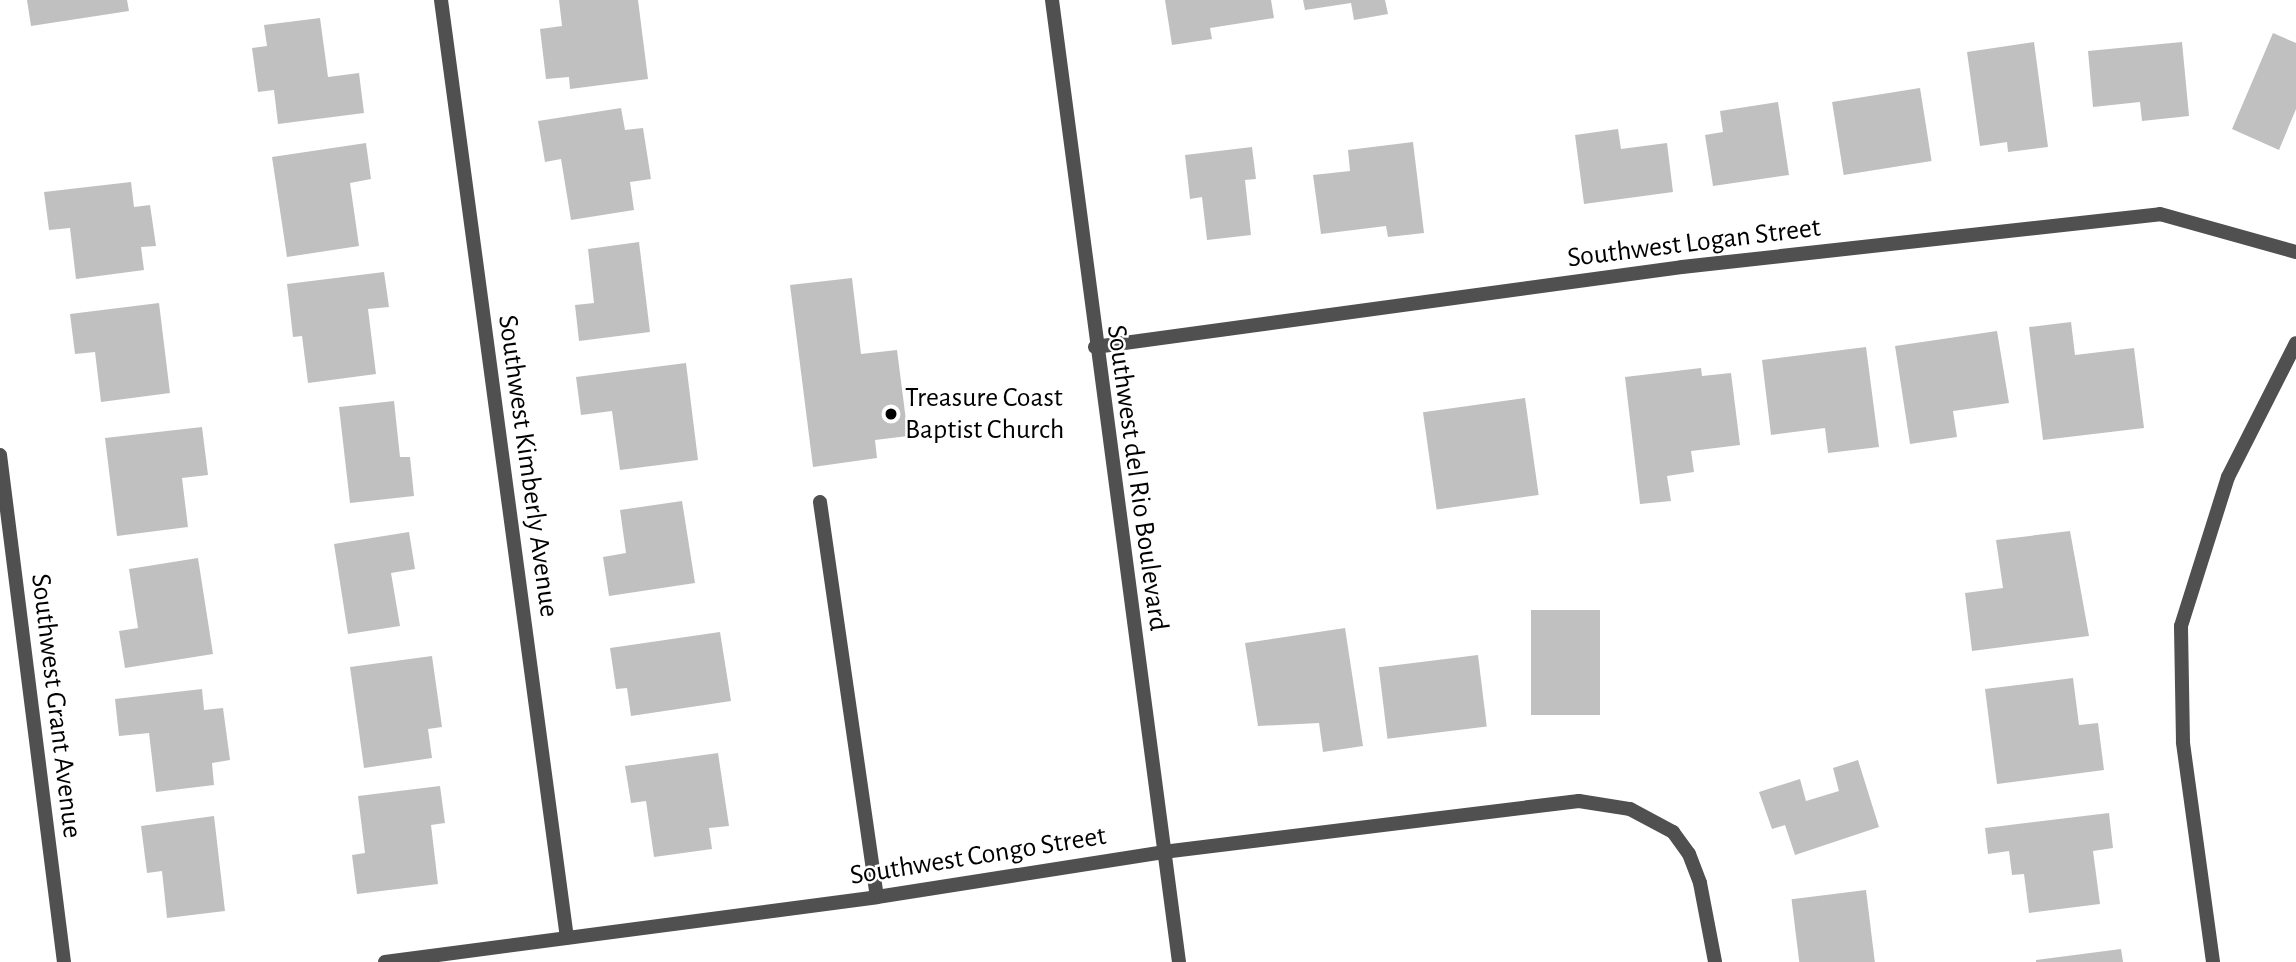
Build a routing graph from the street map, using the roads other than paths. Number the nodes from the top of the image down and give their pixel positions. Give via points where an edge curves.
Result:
1 (441, 0) edge
2 (1052, 0) edge
3 (2296, 252) edge
4 (2296, 342) edge
5 (1095, 347) junction
6 (0, 455) edge
7 (820, 502) dead end
8 (1163, 852) junction
9 (877, 897) junction
10 (567, 938) junction
11 (64, 962) edge
12 (386, 962) edge
13 (1179, 962) edge
14 (1715, 962) edge
15 (2213, 962) edge

1 - 10 street, Southwest Kimberly Avenue
2 - 5 street, Southwest del Rio Boulevard
3 - 5 street, Southwest Logan Street via 2160,214 1682,267
4 - 15 street via 2228,477 2181,626 2183,742
5 - 8 street, Southwest del Rio Boulevard
6 - 11 street, Southwest Grant Avenue
7 - 9 street
8 - 9 street, Southwest Congo Street
8 - 13 street, Southwest del Rio Boulevard
8 - 14 street, Southwest Congo Street via 1579,801 1630,809 1673,831 1689,854 1700,883
9 - 10 street, Southwest Congo Street
10 - 12 street, Southwest Congo Street

